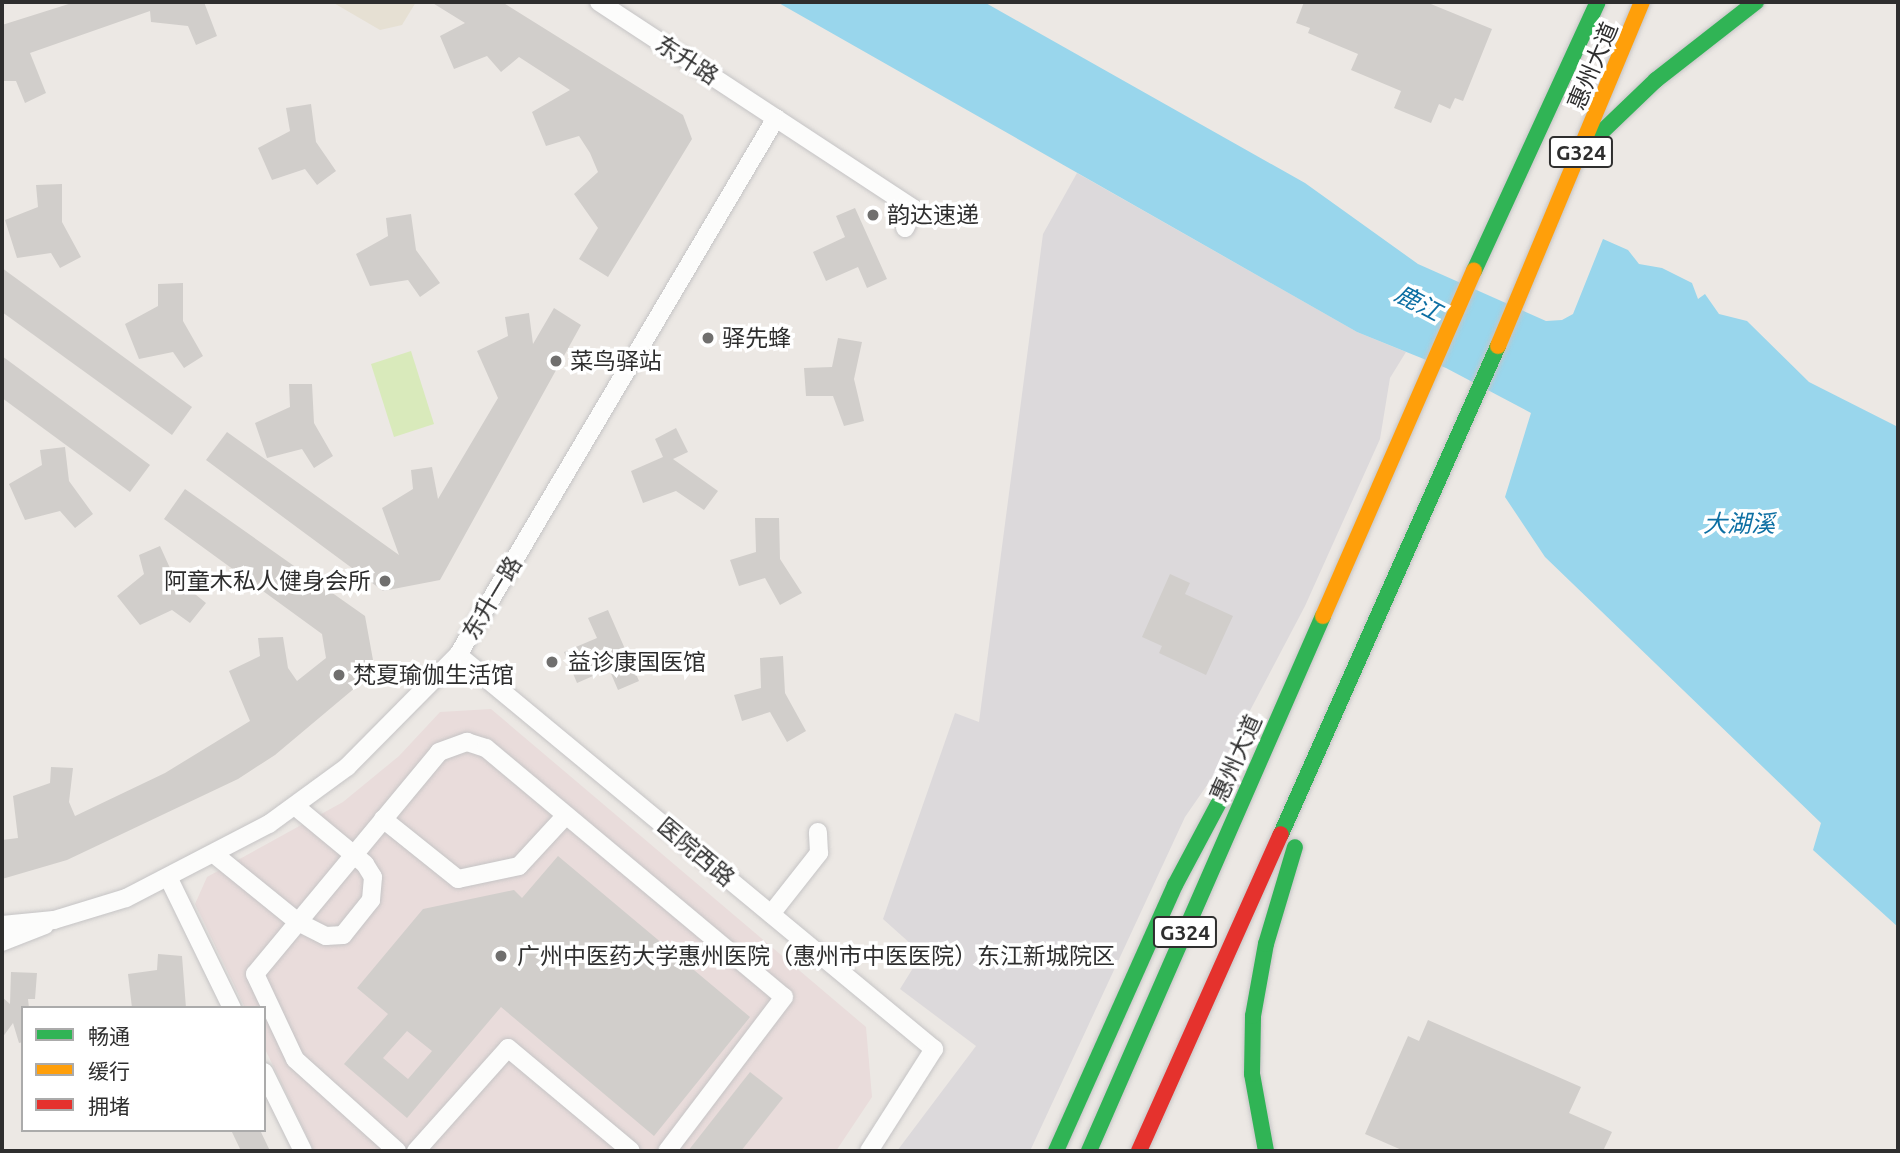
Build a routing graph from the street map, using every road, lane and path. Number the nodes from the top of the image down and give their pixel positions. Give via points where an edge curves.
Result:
1 (599, 2) edge
2 (1598, 2) edge
3 (1642, 2) edge
4 (1756, 2) edge
5 (776, 118) junction
6 (1581, 152) junction
7 (905, 228) dead end
8 (458, 655) junction
9 (1280, 713) junction
10 (1332, 722) junction
11 (296, 807) junction
12 (566, 815) junction
13 (383, 819) junction
14 (818, 832) dead end
15 (214, 854) junction
16 (354, 855) junction
17 (169, 879) junction
18 (771, 914) junction
19 (54, 920) junction
20 (298, 922) junction
21 (2, 925) edge
22 (2, 942) edge
23 (231, 1006) edge
24 (266, 1076) edge
25 (303, 1151) edge
26 (397, 1151) edge
27 (416, 1151) edge
28 (631, 1151) edge
29 (667, 1151) edge
30 (869, 1151) edge
31 (1056, 1151) edge
32 (1089, 1151) edge
33 (1139, 1151) edge
34 (1266, 1151) edge

1 - 5 street, 东升路
2 - 9 main road, 惠州大道 / G324 via 1475,268
3 - 6 main road, 惠州大道 / G324
4 - 6 main road via 1656,80
5 - 7 street, 东升路 via 914,209
5 - 8 street, 东升一路
6 - 10 main road, 惠州大道 / G324
8 - 11 street, 东升一路 via 362,754
8 - 18 street, 医院西路
9 - 31 main road via 1251,743 1175,885
9 - 32 main road, 惠州大道 / G324
10 - 33 main road, G324
10 - 34 main road via 1258,984 1251,1048
11 - 15 street, 东升一路
11 - 16 street
12 - 13 street via 519,866 458,879
12 - 13 street via 486,748 467,742 439,752
12 - 29 street via 784,997
13 - 16 street
14 - 18 street via 819,853
15 - 17 street, 东升一路
15 - 20 street
16 - 20 street
16 - 20 street via 369,868 375,888 350,929 330,937
17 - 19 street, 东升一路 via 100,908
17 - 23 street
18 - 30 street, 医院西路 via 934,1049
19 - 21 street, 东升一路
19 - 22 street, 东升一路
20 - 26 street via 255,974 295,1059
24 - 25 street
27 - 28 street via 508,1048

